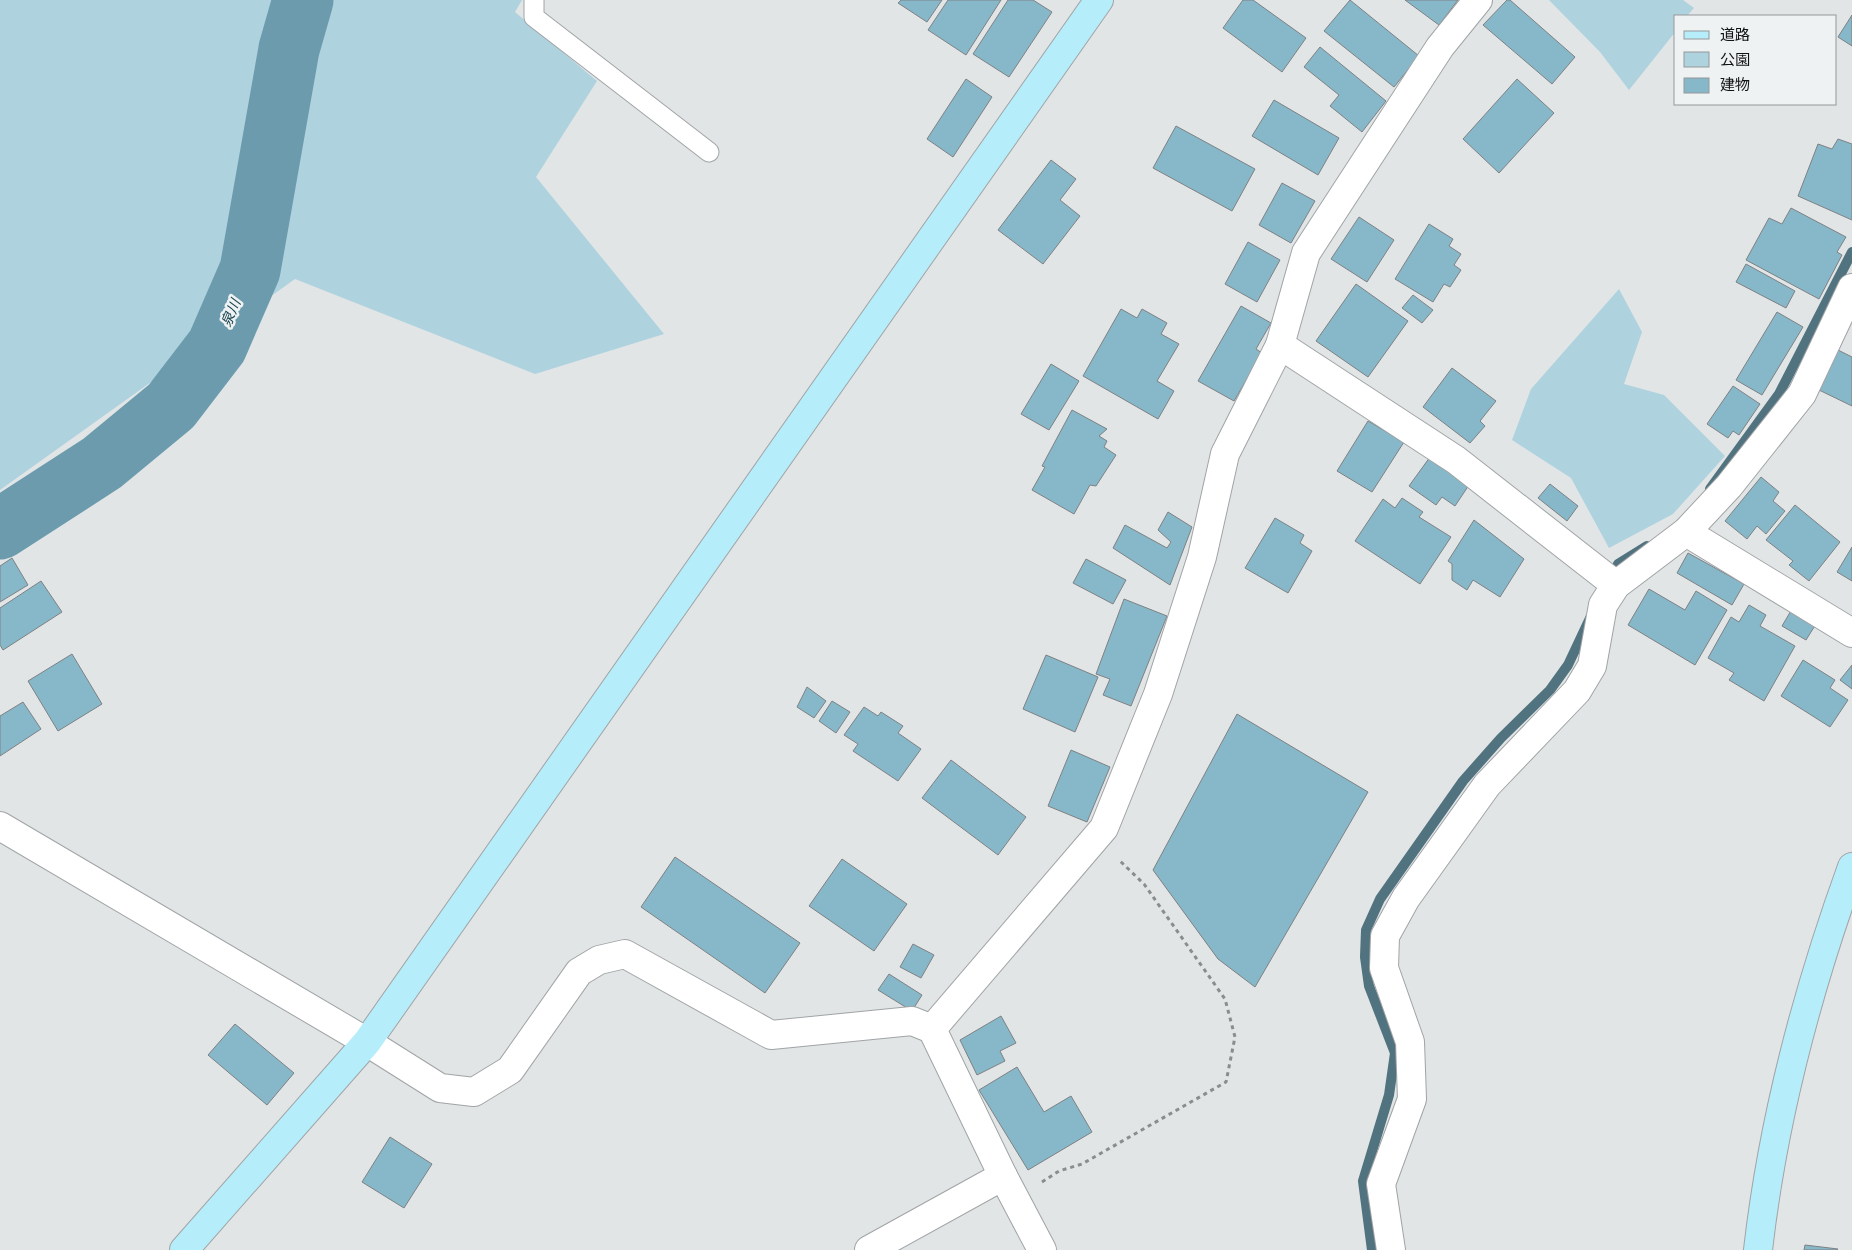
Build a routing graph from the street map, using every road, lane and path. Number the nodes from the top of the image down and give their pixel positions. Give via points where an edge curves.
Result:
1 (534, 0) edge
2 (1099, 0) edge
3 (1478, 0) edge
4 (709, 152) dead end
5 (1852, 288) edge
6 (1280, 345) junction
7 (1686, 532) junction
8 (1610, 580) junction
9 (1852, 633) edge
10 (0, 826) edge
11 (1096, 837) junction
12 (1852, 867) edge
13 (932, 1030) junction
14 (367, 1042) junction
15 (1009, 1187) junction
16 (184, 1250) edge
17 (869, 1250) edge
18 (1042, 1250) edge
19 (1391, 1250) edge
20 (1758, 1250) edge

1 - 4 lane via 534,17
2 - 14 street
3 - 6 street via 1440,47 1306,253
5 - 7 street via 1802,394 1729,486
6 - 8 street via 1456,460
6 - 11 street via 1225,454 1202,557 1158,694 1104,828
7 - 8 street
7 - 9 street
8 - 19 street via 1592,666 1577,691 1487,785 1406,898 1385,936 1384,968 1410,1042 1412,1099 1381,1184
10 - 14 street
11 - 13 street
11 - 15 path via 1144,884 1225,999 1236,1037 1226,1082 1082,1164
12 - 20 street via 1828,933 1780,1113
13 - 14 street via 912,1021 771,1035 625,954 600,960 579,972 510,1070 474,1092 440,1088
13 - 15 street
14 - 16 street
15 - 17 street
15 - 18 street

